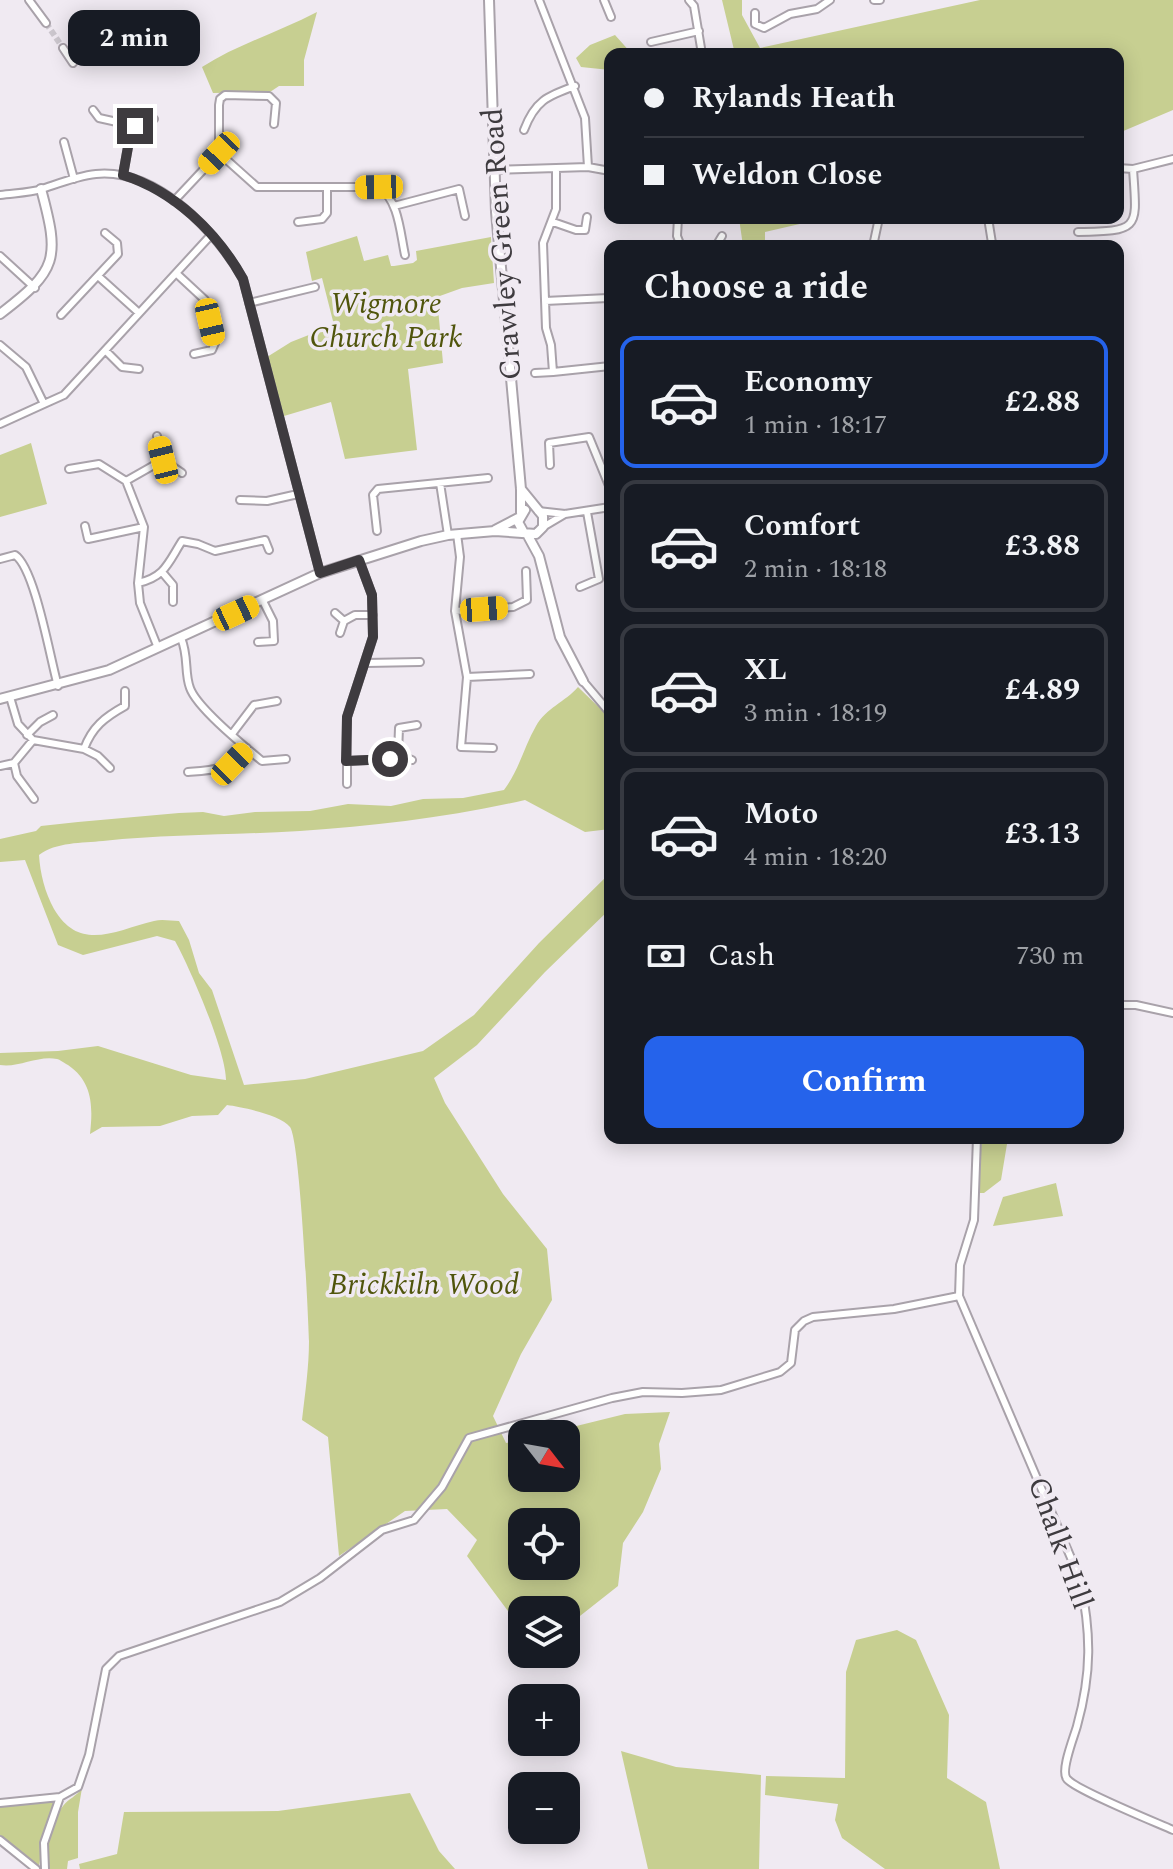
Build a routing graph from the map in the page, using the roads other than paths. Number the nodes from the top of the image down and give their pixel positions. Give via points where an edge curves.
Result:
1 (29, 0) edge
2 (489, 0) edge
3 (539, 0) edge
4 (604, 0) edge
5 (689, 0) edge
6 (830, 0) edge
7 (874, 0) edge
8 (880, 0) edge
9 (755, 13) dead end
10 (611, 17) dead end
11 (46, 23) tunnel mouth
12 (699, 31) junction
13 (651, 42) dead end
14 (63, 48) tunnel mouth
15 (701, 48) edge
16 (73, 63) dead end
17 (575, 86) junction
18 (93, 110) dead end
19 (154, 119) dead end
20 (274, 124) dead end
21 (135, 126) junction
22 (524, 130) dead end
23 (64, 142) dead end
24 (219, 153) junction
25 (1173, 159) edge
26 (588, 167) junction
27 (1124, 168) edge
28 (556, 169) junction
29 (1133, 169) junction
30 (496, 170) junction
31 (604, 170) edge
32 (123, 175) junction
33 (74, 179) junction
34 (327, 188) junction
35 (41, 189) junction
36 (0, 195) edge
37 (174, 201) junction
38 (394, 206) junction
39 (465, 216) dead end
40 (587, 217) dead end
41 (298, 222) dead end
42 (553, 222) junction
43 (1078, 232) dead end
44 (105, 233) dead end
45 (211, 235) junction
46 (722, 236) dead end
47 (720, 240) edge
48 (405, 255) dead end
49 (0, 256) edge
50 (177, 274) junction
51 (98, 276) junction
52 (315, 287) dead end
53 (35, 288) junction
54 (604, 298) edge
55 (545, 301) junction
56 (249, 303) junction
57 (139, 313) junction
58 (0, 314) edge
59 (61, 315) dead end
60 (0, 345) edge
61 (106, 351) junction
62 (194, 354) dead end
63 (604, 367) edge
64 (139, 369) dead end
65 (553, 372) junction
66 (535, 373) dead end
67 (44, 404) junction
68 (0, 424) edge
69 (157, 436) dead end
70 (163, 460) junction
71 (550, 465) dead end
72 (69, 469) dead end
73 (182, 473) dead end
74 (604, 473) edge
75 (488, 478) dead end
76 (126, 481) junction
77 (440, 483) junction
78 (521, 489) junction
79 (298, 494) junction
80 (240, 500) dead end
81 (604, 508) edge
82 (536, 510) junction
83 (587, 512) junction
84 (565, 514) junction
85 (520, 515) junction
86 (85, 526) dead end
87 (144, 527) junction
88 (542, 528) junction
89 (377, 531) dead end
90 (495, 531) junction
91 (525, 533) junction
92 (452, 535) junction
93 (269, 550) dead end
94 (539, 556) junction
95 (0, 559) edge
96 (359, 560) junction
97 (526, 571) dead end
98 (162, 572) junction
99 (320, 573) junction
100 (138, 583) junction
101 (580, 587) dead end
102 (263, 601) junction
103 (173, 602) dead end
104 (455, 611) junction
105 (335, 613) dead end
106 (373, 615) junction
107 (344, 621) junction
108 (340, 633) dead end
109 (181, 638) junction
110 (258, 642) dead end
111 (158, 648) junction
112 (420, 662) dead end
113 (366, 663) junction
114 (530, 674) dead end
115 (467, 677) junction
116 (583, 681) joint
117 (58, 686) junction
118 (125, 691) dead end
119 (10, 697) junction
120 (0, 699) edge
121 (277, 701) dead end
122 (604, 706) edge
123 (53, 715) dead end
124 (417, 725) dead end
125 (232, 734) junction
126 (30, 738) junction
127 (247, 748) junction
128 (493, 748) dead end
129 (84, 749) junction
130 (398, 754) junction
131 (286, 759) dead end
132 (412, 760) dead end
133 (346, 761) junction
134 (14, 763) junction
135 (0, 766) edge
136 (110, 768) dead end
137 (188, 772) dead end
138 (347, 784) dead end
139 (34, 799) dead end
140 (1124, 1005) edge
141 (1173, 1013) edge
142 (977, 1144) edge
143 (959, 1296) junction
144 (60, 1797) junction
145 (0, 1803) edge
146 (1173, 1830) edge
147 (0, 1840) edge
148 (36, 1869) edge
149 (45, 1869) edge

1 - 11 street
2 - 30 street, Crawley Green Road
3 - 17 street
4 - 10 street
5 - 12 street
6 - 9 street via 764,28 755,24
7 - 8 street
12 - 13 street
12 - 15 street
14 - 16 street
17 - 22 street via 547,96
17 - 26 street via 585,118
18 - 21 street via 99,118
19 - 21 street
20 - 24 street via 276,103 269,96 225,95 219,105
21 - 32 street
23 - 33 street
24 - 34 street via 257,187
24 - 37 street
25 - 29 street
26 - 28 street
26 - 31 street
27 - 29 street
28 - 30 street
28 - 42 street
29 - 43 street via 1136,214 1128,225 1117,231
30 - 78 street, Crawley Green Road
32 - 33 street
32 - 37 street via 150,184
33 - 35 street
34 - 38 street via 379,187
34 - 41 street via 322,219
35 - 36 street
35 - 53 street via 54,241 49,266
37 - 45 street
38 - 39 street via 459,189
38 - 48 street
40 - 42 street via 585,230
42 - 55 street via 543,243
44 - 51 street via 117,243 118,254
45 - 50 street
45 - 56 street via 243,279
46 - 47 street
49 - 53 street
50 - 57 street
50 - 62 street via 205,300 215,343 212,350
51 - 57 street
51 - 59 street
52 - 56 street
53 - 58 street
54 - 55 street
55 - 65 street
56 - 79 street
57 - 61 street
60 - 67 street via 26,367
61 - 64 street via 122,367
61 - 67 street via 64,395
63 - 65 street
65 - 66 street
67 - 68 street
69 - 70 street
70 - 73 street
70 - 76 street
71 - 74 street via 549,443 589,437
72 - 76 street via 99,464
75 - 77 street
76 - 87 street
77 - 89 street via 378,489 373,495
77 - 92 street
78 - 82 street, Crawley Green Road
78 - 85 street, Crawley Green Road
79 - 80 street
79 - 99 street
81 - 83 street
82 - 84 street
82 - 85 street
82 - 88 street via 543,516
83 - 84 street
83 - 101 street via 599,579
84 - 88 street
85 - 90 street
85 - 91 street via 518,526
86 - 87 street via 88,539
87 - 100 street
88 - 91 street via 536,534
88 - 94 street
90 - 91 street
90 - 92 street
91 - 94 street
92 - 96 street
92 - 104 street via 460,557
93 - 98 street via 265,540 215,551 182,541
94 - 116 street via 560,637
95 - 117 street via 15,555 23,560
96 - 99 street
96 - 106 street
97 - 104 street via 527,600 513,607
98 - 100 street
98 - 103 street via 173,585
99 - 102 street
100 - 111 street
102 - 109 street
102 - 110 street via 273,621 274,641
104 - 115 street
105 - 107 street
106 - 107 street
106 - 113 street
107 - 108 street
109 - 111 street
109 - 125 street via 189,687
111 - 117 street
112 - 113 street
113 - 133 street via 347,717
114 - 115 street
115 - 128 street via 461,747
116 - 122 street
117 - 119 street
118 - 129 street via 125,706 106,716 89,734
119 - 120 street
119 - 126 street via 18,724
121 - 125 street via 254,705
123 - 126 street via 40,722
124 - 130 street via 399,728
125 - 127 street
126 - 129 street
126 - 134 street
127 - 131 street via 262,761
127 - 137 street via 232,764
129 - 136 street
130 - 132 street
130 - 133 street
133 - 138 street
134 - 135 street
134 - 139 street
140 - 141 street
142 - 143 street via 974,1220 960,1265
143 - 144 street via 808,1318 795,1330 786,1369 749,1382 721,1390 612,1398 469,1438 442,1487 414,1520 382,1530 280,1602 119,1656 106,1669 85,1774 78,1787
143 - 146 street, Chalk Hill via 1080,1579 1089,1623 1089,1668 1064,1772 1067,1780
144 - 145 street
144 - 149 street via 44,1843
147 - 148 street

